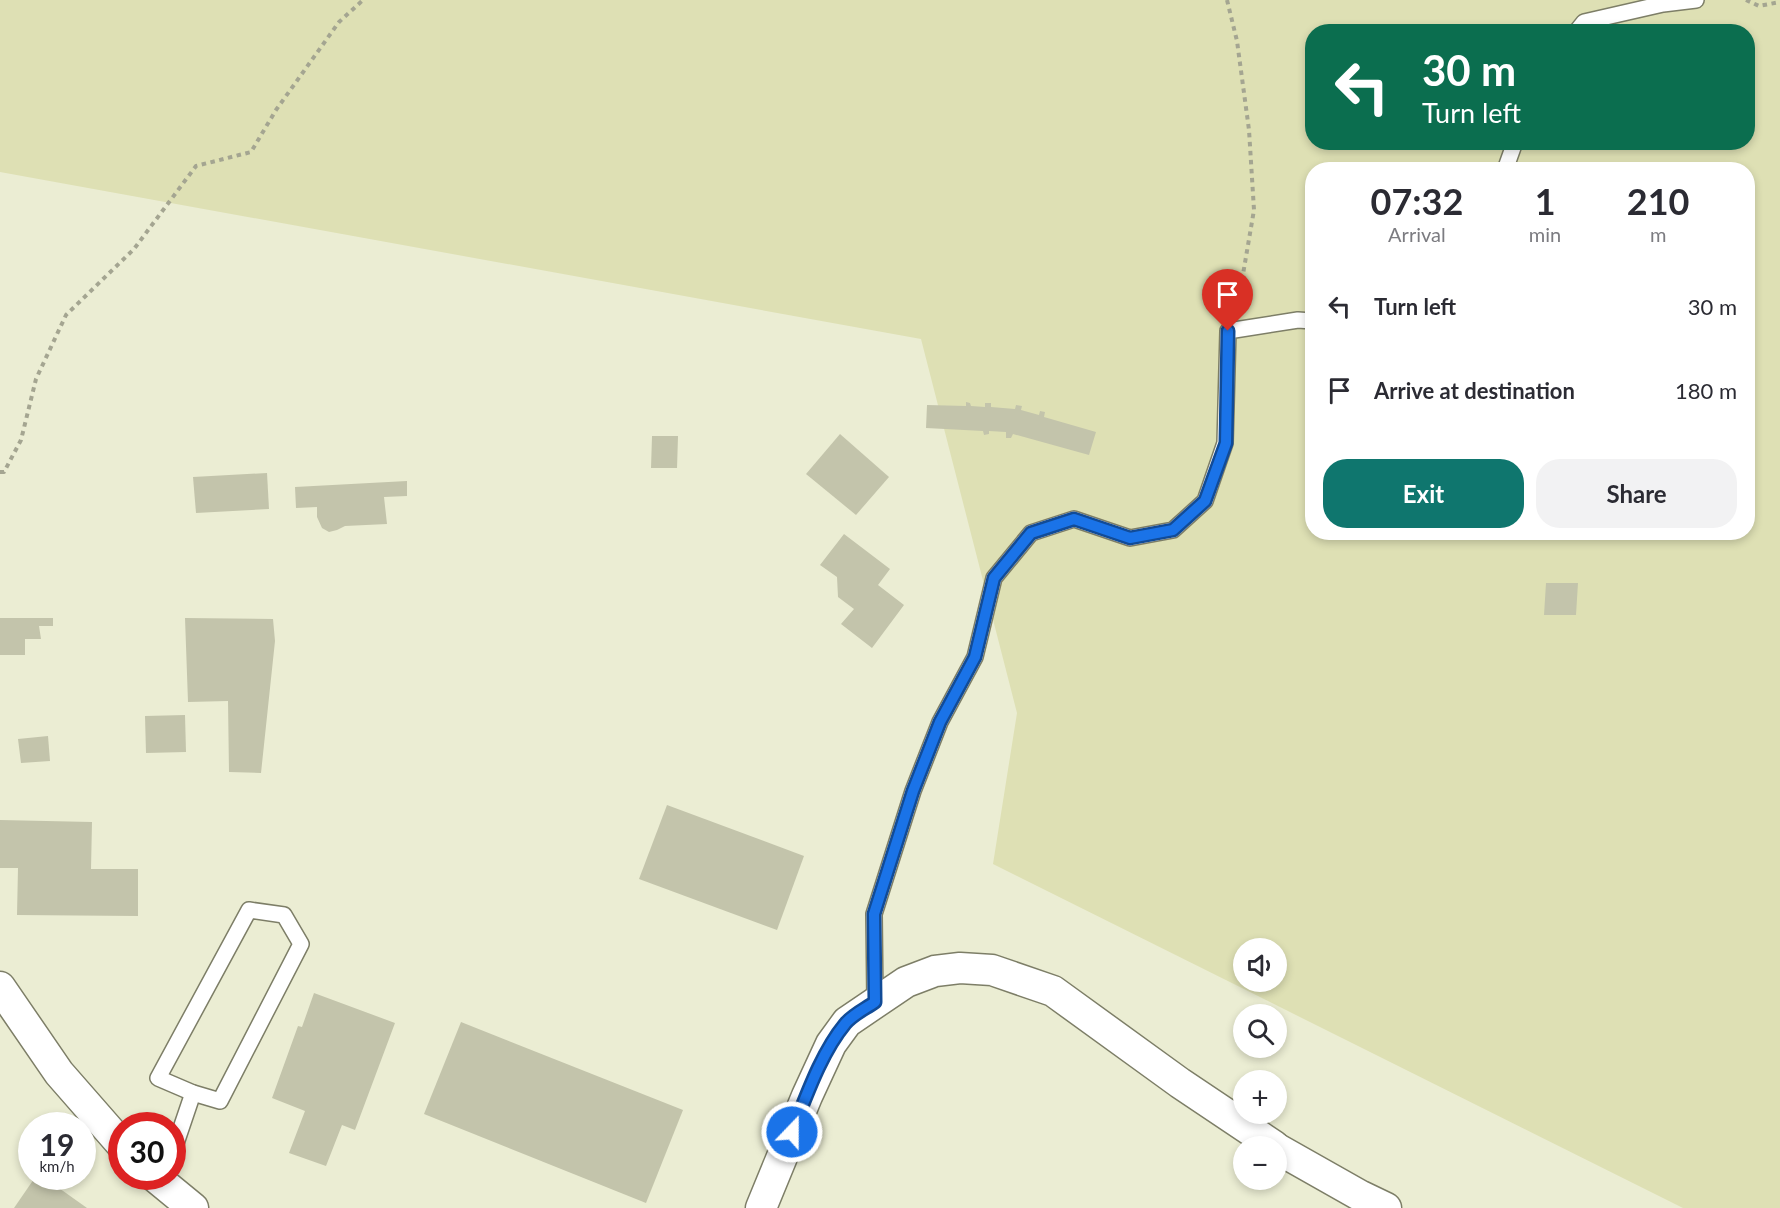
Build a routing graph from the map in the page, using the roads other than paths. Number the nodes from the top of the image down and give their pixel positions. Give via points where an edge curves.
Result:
1 (1696, 0) edge
2 (1582, 24) edge
3 (1305, 321) edge
4 (0, 987) edge
5 (875, 1002) junction
6 (193, 1093) junction
7 (186, 1114) edge
8 (108, 1129) edge
9 (1259, 1136) edge
10 (1287, 1154) edge
11 (174, 1190) edge
12 (193, 1208) edge
13 (761, 1208) edge
14 (1386, 1208) edge

1 - 2 lane
3 - 5 lane via 1228,331 1226,443 1205,501 1173,530 1130,538 1074,519 1031,533 994,578 975,657 940,722 913,791 874,914
4 - 8 street via 59,1073
5 - 9 street via 906,982 934,971 992,970 1024,980 1053,991
5 - 13 street via 847,1022 831,1044
6 - 6 lane via 220,1101 301,944 284,915 249,910 158,1078
6 - 7 lane
10 - 14 street
11 - 12 street

